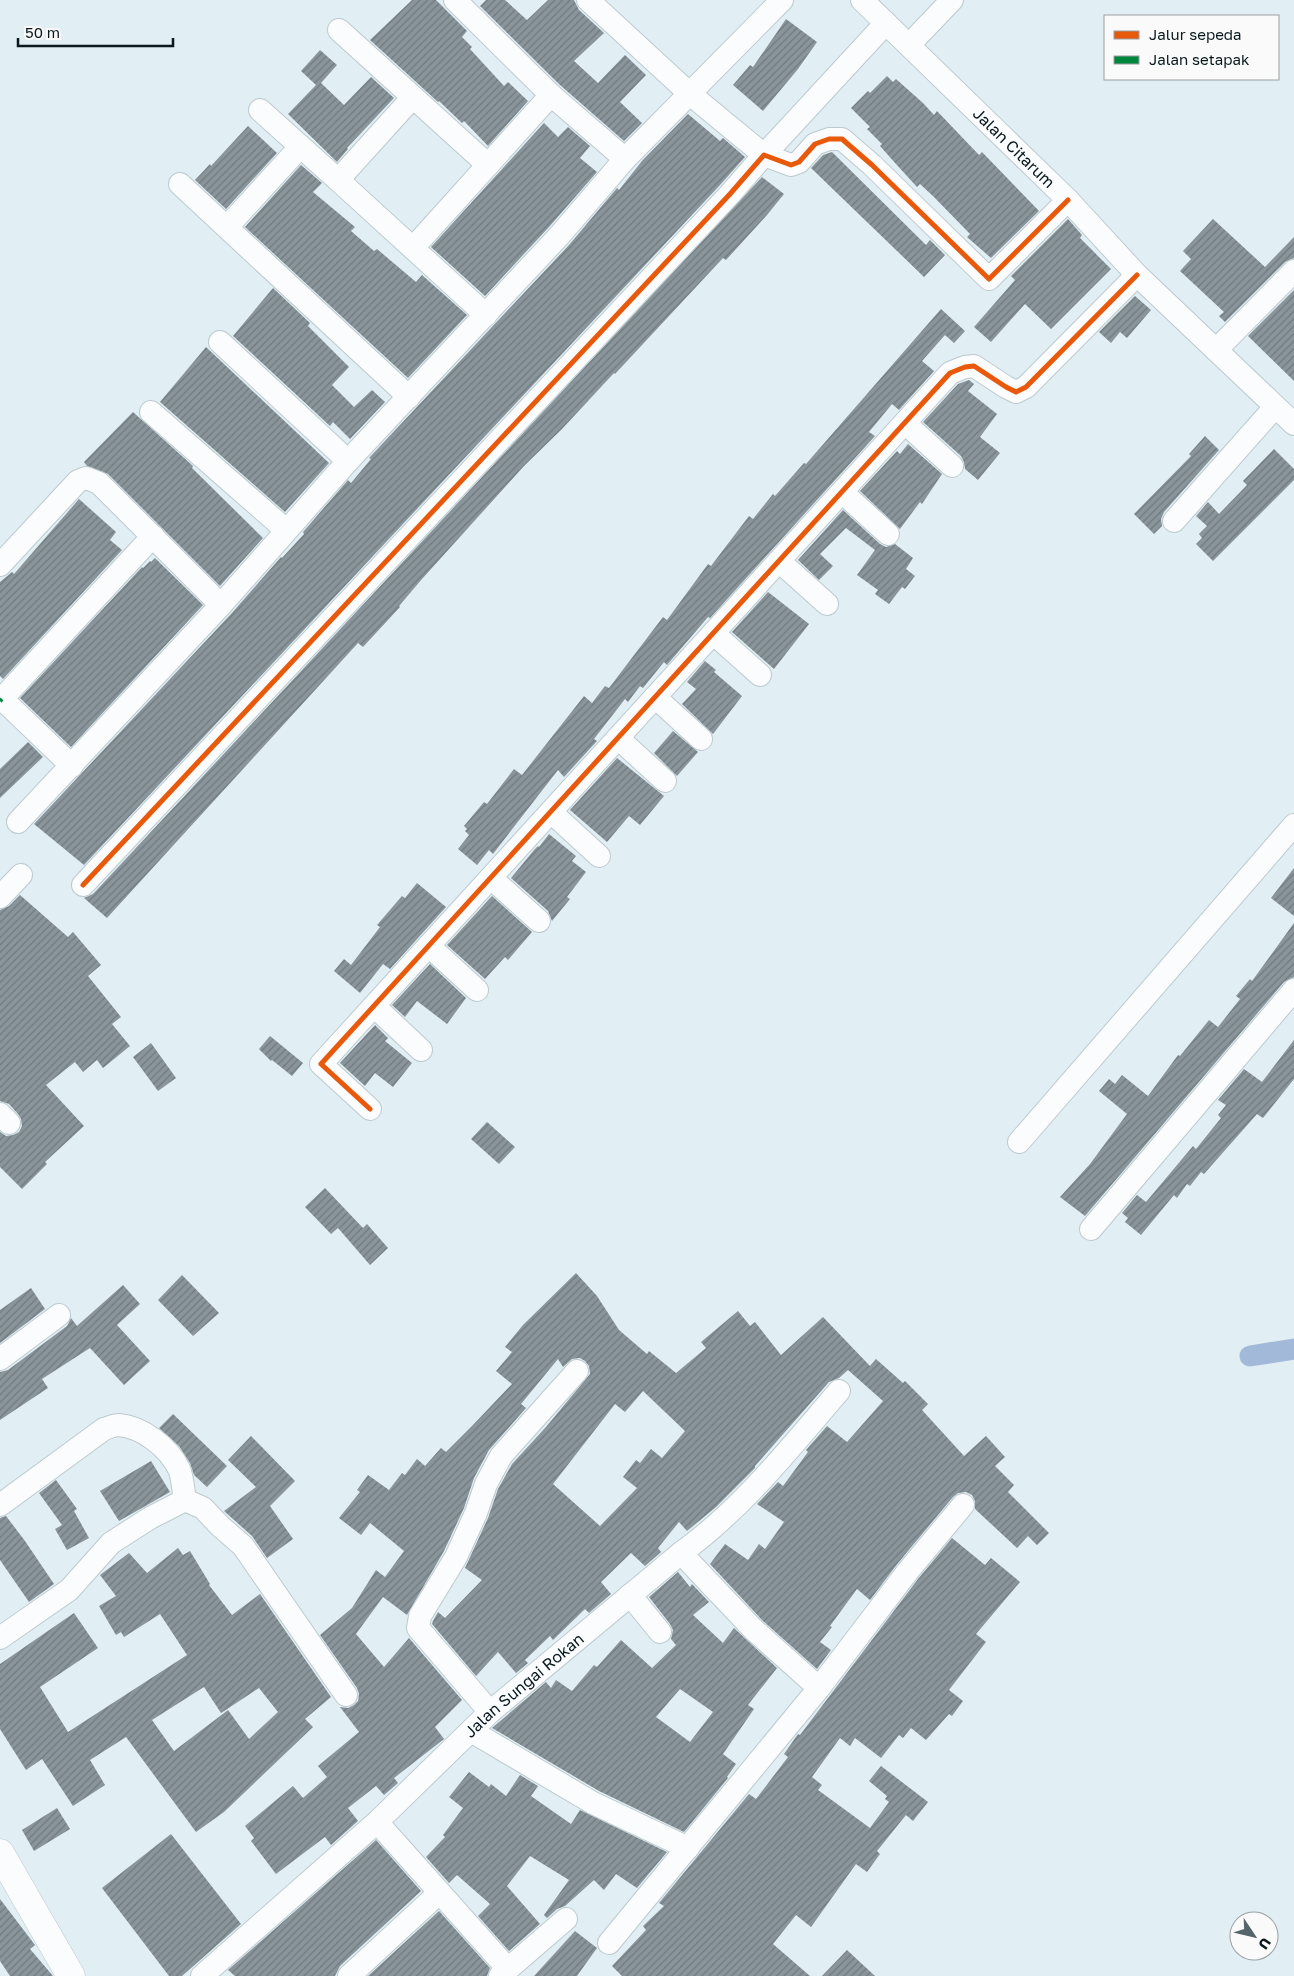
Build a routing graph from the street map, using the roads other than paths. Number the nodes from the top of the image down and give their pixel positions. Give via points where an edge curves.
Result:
1 (454, 0) edge
2 (588, 0) edge
3 (782, 0) edge
4 (862, 0) edge
5 (952, 0) edge
6 (886, 23) junction
7 (339, 30) dead end
8 (909, 45) junction
9 (690, 94) junction
10 (551, 95) junction
11 (412, 97) junction
12 (260, 110) dead end
13 (300, 146) junction
14 (764, 154) junction
15 (625, 160) junction
16 (488, 165) junction
17 (338, 180) junction
18 (180, 184) dead end
19 (1068, 200) junction
20 (227, 227) junction
21 (413, 248) junction
22 (1294, 271) edge
23 (1137, 275) junction
24 (486, 315) junction
25 (220, 342) dead end
26 (1216, 350) junction
27 (410, 397) junction
28 (1275, 407) junction
29 (151, 412) dead end
30 (905, 423) junction
31 (1294, 424) edge
32 (348, 461) junction
33 (952, 466) dead end
34 (842, 492) junction
35 (1174, 521) dead end
36 (286, 530) junction
37 (888, 534) dead end
38 (153, 536) junction
39 (779, 561) junction
40 (0, 565) edge
41 (827, 604) dead end
42 (221, 605) junction
43 (714, 633) junction
44 (760, 675) dead end
45 (655, 697) junction
46 (1, 699) edge
47 (618, 738) junction
48 (701, 739) dead end
49 (72, 766) junction
50 (665, 781) dead end
51 (551, 812) junction
52 (18, 822) dead end
53 (1294, 825) edge
54 (599, 856) dead end
55 (21, 875) dead end
56 (491, 878) junction
57 (83, 885) dead end
58 (0, 897) edge
59 (539, 921) dead end
60 (429, 946) junction
61 (477, 990) dead end
62 (1294, 990) edge
63 (374, 1006) junction
64 (422, 1050) dead end
65 (370, 1109) dead end
66 (1019, 1142) dead end
67 (1091, 1229) dead end
68 (59, 1315) dead end
69 (0, 1359) edge
70 (577, 1371) dead end
71 (839, 1391) dead end
72 (185, 1500) junction
73 (0, 1505) edge
74 (963, 1505) dead end
75 (680, 1553) junction
76 (630, 1595) junction
77 (660, 1632) dead end
78 (0, 1638) edge
79 (819, 1688) junction
80 (346, 1695) dead end
81 (490, 1712) junction
82 (472, 1731) junction
83 (377, 1822) junction
84 (688, 1848) junction
85 (0, 1853) edge
86 (439, 1893) junction
87 (566, 1919) dead end
88 (609, 1943) dead end
89 (504, 1972) edge
90 (72, 1976) edge
91 (202, 1976) edge
92 (349, 1976) edge

1 - 10 street
2 - 9 street
3 - 9 street
4 - 6 street, Jalan Citarum
5 - 8 street
6 - 8 street, Jalan Citarum
6 - 14 street
7 - 11 street
8 - 19 street, Jalan Citarum
9 - 14 street
9 - 15 street
10 - 15 street
10 - 16 street
11 - 16 street
11 - 17 street
12 - 13 street
13 - 17 street
13 - 20 street
14 - 19 street via 791,165 799,162 815,144 842,139 989,279
14 - 57 street
15 - 24 street
16 - 21 street
17 - 21 street
18 - 20 street
19 - 23 street, Jalan Citarum
20 - 27 street
21 - 24 street
22 - 26 street
23 - 26 street, Jalan Citarum
23 - 30 street via 1026,387 1016,392 974,366 965,367 950,373
24 - 27 street
25 - 32 street
26 - 28 street, Jalan Citarum
27 - 32 street
28 - 31 street, Jalan Citarum
28 - 35 street
29 - 36 street
30 - 33 street
30 - 34 street
32 - 36 street
34 - 37 street
34 - 39 street
36 - 42 street
38 - 40 street via 98,483 86,478 78,481
38 - 42 street
38 - 46 street
39 - 41 street
39 - 43 street
42 - 49 street
43 - 44 street
43 - 45 street
45 - 47 street
45 - 48 street
46 - 49 street
47 - 50 street
47 - 51 street
49 - 52 street
51 - 54 street
51 - 56 street
53 - 66 street
55 - 58 street
56 - 59 street
56 - 60 street
60 - 61 street
60 - 63 street
62 - 67 street
63 - 64 street
63 - 65 street via 321,1064
68 - 69 street
70 - 81 street via 501,1456 456,1557 420,1616 418,1628
71 - 75 street, Jalan Sungai Rokan via 738,1506 710,1532
72 - 73 street via 180,1470 156,1440 118,1425 104,1429
72 - 78 street via 111,1543 69,1590
72 - 80 street via 203,1508 243,1546
74 - 79 street
75 - 76 street, Jalan Sungai Rokan
75 - 79 street via 754,1629
76 - 77 street
76 - 81 street, Jalan Sungai Rokan
79 - 84 street
81 - 82 street, Jalan Sungai Rokan
82 - 83 street, Jalan Sungai Rokan
82 - 84 street via 593,1803
83 - 86 street
83 - 91 street, Jalan Sungai Rokan
84 - 88 street
85 - 90 main road
86 - 89 street
86 - 92 street
87 - 89 street

